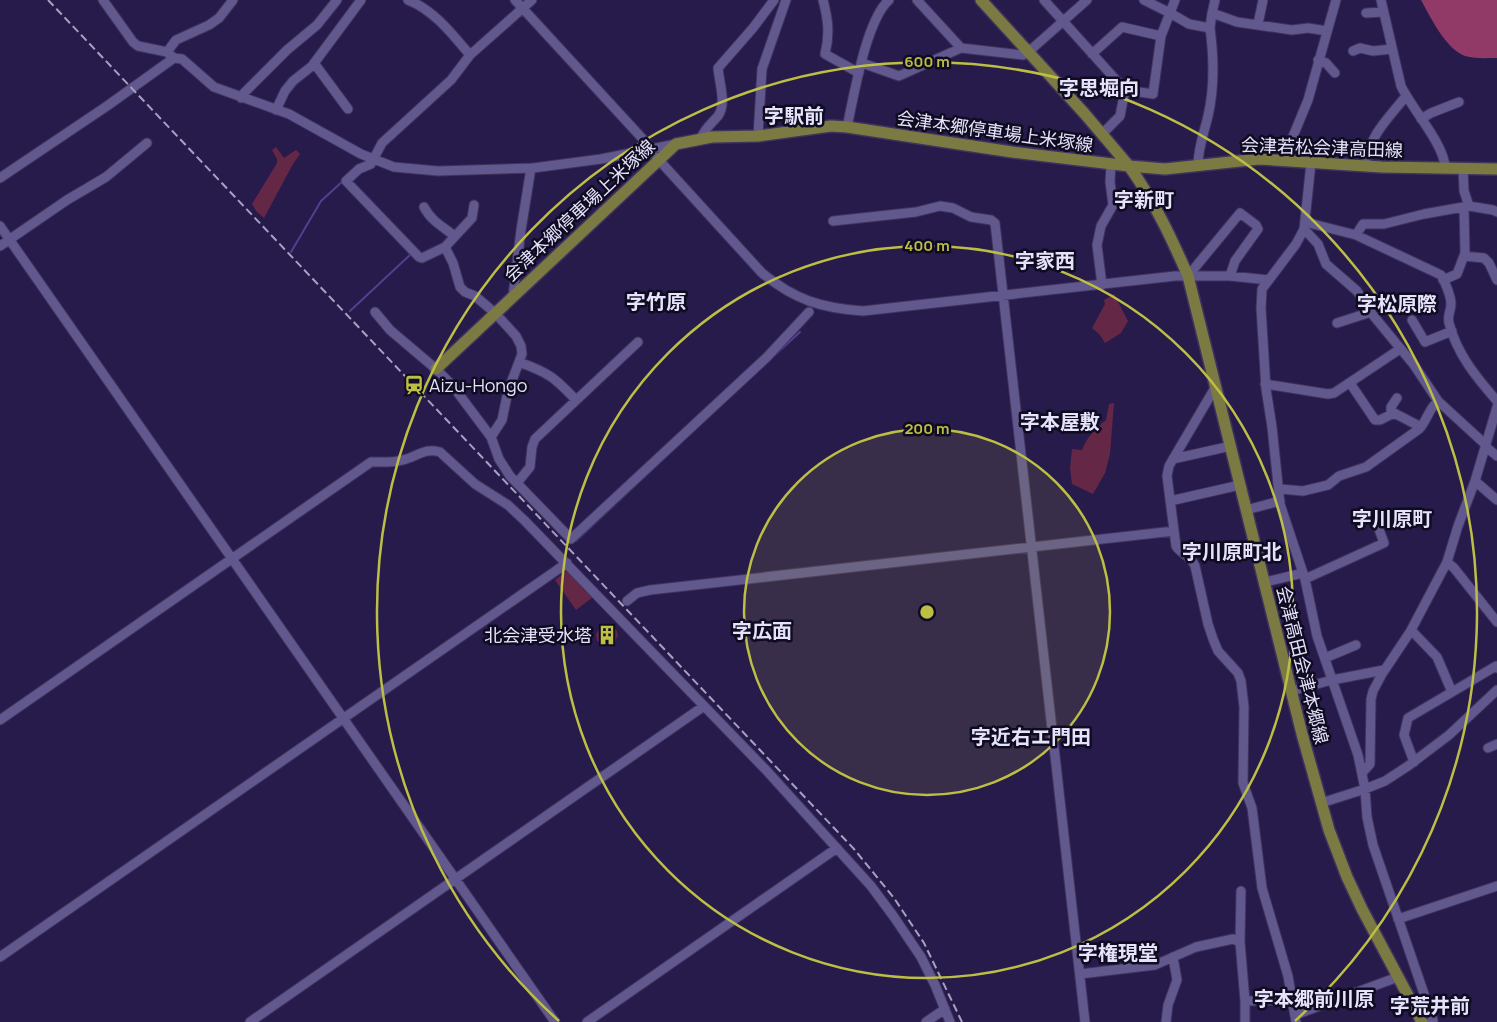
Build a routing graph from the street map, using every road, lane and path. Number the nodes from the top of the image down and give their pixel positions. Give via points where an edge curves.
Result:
1 (103, 0) edge
2 (233, 0) edge
3 (337, 0) edge
4 (361, 0) edge
5 (408, 0) edge
6 (515, 0) edge
7 (532, 0) edge
8 (774, 0) edge
9 (786, 0) edge
10 (823, 0) edge
11 (918, 0) edge
12 (981, 0) edge
13 (1044, 0) edge
14 (1087, 0) edge
15 (1144, 0) edge
16 (1174, 0) edge
17 (1215, 0) edge
18 (1263, 0) edge
19 (1336, 0) edge
20 (1381, 0) edge
21 (885, 1) edge
22 (523, 8) junction
23 (1383, 12) junction
24 (1170, 13) junction
25 (1212, 13) junction
26 (1366, 13) dead end
27 (1064, 22) junction
28 (1258, 24) junction
29 (1210, 28) junction
30 (1327, 30) junction
31 (1161, 36) junction
32 (961, 48) junction
33 (1392, 49) junction
34 (1353, 51) dead end
35 (1029, 52) junction
36 (1092, 54) junction
37 (171, 55) junction
38 (470, 55) junction
39 (1318, 60) junction
40 (314, 63) junction
41 (862, 63) junction
42 (860, 73) junction
43 (1335, 73) dead end
44 (1125, 90) junction
45 (1406, 96) junction
46 (241, 98) junction
47 (1459, 102) dead end
48 (348, 109) dead end
49 (276, 110) junction
50 (1421, 119) junction
51 (847, 127) junction
52 (1102, 134) junction
53 (758, 136) junction
54 (702, 138) junction
55 (147, 143) dead end
56 (676, 144) junction
57 (652, 149) junction
58 (374, 160) junction
59 (658, 160) junction
60 (1287, 160) junction
61 (1311, 163) junction
62 (1111, 164) junction
63 (1198, 165) junction
64 (1129, 166) junction
65 (1365, 166) junction
66 (531, 168) junction
67 (1445, 168) junction
68 (1463, 168) junction
69 (1497, 169) edge
70 (0, 178) edge
71 (474, 205) dead end
72 (424, 207) dead end
73 (1467, 207) junction
74 (1497, 212) edge
75 (833, 221) dead end
76 (0, 226) edge
77 (1305, 226) junction
78 (1356, 235) junction
79 (455, 236) junction
80 (9, 240) junction
81 (0, 246) edge
82 (445, 247) junction
83 (1464, 256) junction
84 (1188, 276) junction
85 (1230, 276) junction
86 (1269, 280) junction
87 (1443, 280) junction
88 (1497, 280) edge
89 (1102, 284) junction
90 (1004, 295) junction
91 (513, 296) junction
92 (375, 312) dead end
93 (495, 312) junction
94 (809, 312) dead end
95 (1370, 312) junction
96 (1412, 320) dead end
97 (1337, 323) dead end
98 (1452, 332) junction
99 (638, 342) dead end
100 (1400, 349) junction
101 (519, 362) junction
102 (436, 369) junction
103 (1350, 383) junction
104 (1265, 384) junction
105 (1216, 386) junction
106 (1396, 398) dead end
107 (576, 400) junction
108 (1438, 401) junction
109 (1497, 401) edge
110 (1497, 407) edge
111 (1391, 414) junction
112 (1421, 427) junction
113 (491, 437) junction
114 (1231, 446) junction
115 (1486, 446) junction
116 (1497, 456) edge
117 (1173, 459) junction
118 (1475, 482) junction
119 (517, 483) junction
120 (1240, 485) junction
121 (1280, 489) junction
122 (1497, 500) edge
123 (1170, 501) junction
124 (1280, 501) junction
125 (1246, 510) junction
126 (1377, 524) dead end
127 (1174, 531) junction
128 (1031, 548) junction
129 (232, 558) junction
130 (1446, 562) junction
131 (567, 563) junction
132 (1304, 576) junction
133 (1265, 582) junction
134 (627, 601) dead end
135 (1497, 622) edge
136 (1411, 630) junction
137 (1356, 645) dead end
138 (1325, 658) junction
139 (1497, 668) edge
140 (1384, 670) junction
141 (1332, 680) junction
142 (1497, 690) edge
143 (1291, 691) junction
144 (1452, 692) junction
145 (704, 706) junction
146 (343, 718) junction
147 (0, 720) edge
148 (1497, 744) edge
149 (1488, 748) dead end
150 (1414, 762) junction
151 (1362, 773) junction
152 (1365, 790) junction
153 (1321, 803) junction
154 (837, 848) junction
155 (455, 879) junction
156 (1497, 886) edge
157 (1241, 891) dead end
158 (1398, 919) junction
159 (1240, 942) junction
160 (0, 957) edge
161 (1173, 957) junction
162 (1080, 974) junction
163 (1398, 977) junction
164 (1292, 1000) junction
165 (1245, 1001) junction
166 (945, 1009) junction
167 (1295, 1018) edge
168 (250, 1022) edge
169 (555, 1022) edge
170 (587, 1022) edge
171 (926, 1022) edge
172 (950, 1022) edge
173 (1085, 1022) edge
174 (1166, 1022) edge
175 (1245, 1022) edge
176 (1422, 1022) edge
177 (1431, 1022) edge

1 - 37 street via 133,42
2 - 37 street via 219,18 176,40
3 - 46 street via 317,25 287,50
4 - 40 street
5 - 38 street via 421,5
6 - 22 street
7 - 22 street
8 - 54 street via 718,68 722,105 719,114 704,129
9 - 53 street via 762,68
10 - 42 street via 829,40 825,54
11 - 32 street
12 - 35 main road
13 - 27 street
14 - 27 street
15 - 24 street
16 - 24 street
17 - 25 street
18 - 28 street
19 - 30 street
20 - 23 street
21 - 41 street via 876,18
22 - 38 street
22 - 57 street
23 - 26 street
23 - 33 street
24 - 29 street via 1189,24
24 - 31 street
25 - 28 street via 1237,22
25 - 29 street
27 - 35 street
27 - 36 street
28 - 30 street via 1292,30
29 - 63 street via 1214,58 1212,90
30 - 39 street
31 - 36 street via 1122,26
31 - 44 street via 1153,94
32 - 35 street via 1018,55
32 - 41 street via 899,76
33 - 34 street via 1374,51 1360,48
33 - 45 street
35 - 52 main road
36 - 44 street
37 - 46 street via 182,59 214,87
37 - 70 street via 107,106
38 - 58 street via 450,80 382,143
39 - 43 street
39 - 60 street
40 - 48 street
40 - 49 street via 293,81
41 - 42 street
42 - 51 street
44 - 52 street via 1120,116
45 - 50 street
45 - 65 street via 1373,138
46 - 49 street
47 - 50 street
49 - 58 street
50 - 67 street via 1444,158
51 - 53 main road, 会津本郷停車場上米塚線 via 831,126
51 - 62 main road, 会津本郷停車場上米塚線 via 993,150
52 - 64 main road
53 - 54 main road, 会津本郷停車場上米塚線
54 - 56 main road, 会津本郷停車場上米塚線
55 - 80 street via 106,177
56 - 57 street
56 - 59 main road, 会津本郷停車場上米塚線
57 - 59 street
57 - 66 street via 601,160
58 - 66 street via 394,167 438,171
58 - 82 street via 346,182 419,257
59 - 90 street via 762,273 794,296 839,309 863,311
59 - 91 main road, 会津本郷停車場上米塚線
60 - 61 main road, 会津若松会津高田線
60 - 63 main road, 会津若松会津高田線 via 1259,158
61 - 65 main road, 会津若松会津高田線
61 - 77 street
62 - 64 main road, 会津本郷停車場上米塚線
62 - 89 street via 1113,205 1101,226 1097,245
63 - 64 main road, 会津若松会津高田線 via 1165,169
64 - 84 main road, 会津高田会津本郷線 via 1153,201
65 - 67 main road, 会津若松会津高田線
66 - 91 street
67 - 68 main road, 会津若松会津高田線
68 - 69 main road, 会津若松会津高田線
68 - 73 street
71 - 79 street via 472,218
72 - 79 street via 435,222
73 - 74 street
73 - 78 street via 1384,224 1363,224
73 - 83 street
75 - 90 street via 916,212 940,206 991,220 995,223
76 - 80 street
77 - 78 street
77 - 86 street
77 - 95 street via 1318,244 1326,264 1357,291
78 - 87 street via 1437,273
79 - 82 street
80 - 81 street
80 - 129 street
82 - 93 street via 460,287
83 - 87 street via 1457,274
83 - 88 street via 1484,258
84 - 85 street
84 - 85 street via 1240,213 1256,225 1257,230 1234,261
84 - 89 street
84 - 105 main road, 会津高田会津本郷線
85 - 86 street
86 - 104 street via 1262,288 1261,308
87 - 98 street via 1452,303 1448,316
89 - 90 street
90 - 128 street
91 - 93 main road, 会津本郷停車場上米塚線
92 - 102 street via 390,330
93 - 101 street via 519,340 522,354
93 - 102 main road, 会津本郷停車場上米塚線
94 - 119 street via 767,357 571,539
95 - 97 street
95 - 100 street
96 - 98 street via 1425,342
98 - 109 street via 1463,358
99 - 107 street
100 - 103 street
100 - 108 street
101 - 107 street via 544,370
101 - 113 street via 502,420
102 - 113 street
103 - 104 street via 1328,394
103 - 111 street via 1375,420
104 - 121 street
105 - 114 main road, 会津高田会津本郷線
105 - 117 street
106 - 111 street
107 - 119 street via 535,439 530,467
108 - 112 street
108 - 115 street
110 - 115 street
111 - 112 street
112 - 121 street via 1366,467 1339,476 1319,488 1303,491
113 - 119 street via 504,467
114 - 117 street
114 - 120 main road, 会津高田会津本郷線
115 - 116 street
115 - 118 street
117 - 123 street via 1167,476
118 - 122 street
118 - 130 street
120 - 123 street
120 - 125 main road, 会津高田会津本郷線
121 - 124 street
123 - 127 street
124 - 125 street
124 - 132 street
125 - 133 main road, 会津高田会津本郷線
126 - 132 street via 1384,543
127 - 128 street
127 - 164 street via 1178,550 1193,560 1218,651 1235,668 1240,681 1244,707 1243,783 1252,808 1262,888 1280,945
128 - 134 street via 650,590 637,593
128 - 162 street
129 - 131 street via 371,462 402,460 435,450 475,484 508,505
129 - 146 street
129 - 147 street
130 - 135 street
130 - 136 street
131 - 145 street
131 - 146 street
132 - 133 street
132 - 138 street
133 - 143 main road, 会津高田会津本郷線
136 - 140 street
136 - 144 street via 1437,658
137 - 138 street
138 - 141 street
139 - 144 street
140 - 141 street
140 - 151 street via 1371,699 1370,764
141 - 143 street
141 - 151 street
142 - 150 street via 1449,735
143 - 153 main road, 会津高田会津本郷線
144 - 150 street via 1408,718 1404,735
145 - 154 street
145 - 155 street
146 - 155 street
146 - 160 street
148 - 149 street
150 - 152 street
151 - 152 street
152 - 153 street
152 - 158 street via 1374,845
153 - 163 main road, 会津高田会津本郷線 via 1347,877
154 - 166 street via 894,916 921,957
154 - 170 street
155 - 168 street
155 - 169 street
156 - 158 street
157 - 159 street
158 - 177 street via 1433,1020
159 - 161 street via 1234,939 1196,947
159 - 165 street
161 - 162 street via 1155,966
161 - 174 street via 1177,980
162 - 173 street
163 - 167 street
163 - 176 main road, 会津高田会津本郷線
164 - 165 street
164 - 167 street
165 - 175 street
166 - 171 street
166 - 172 street

